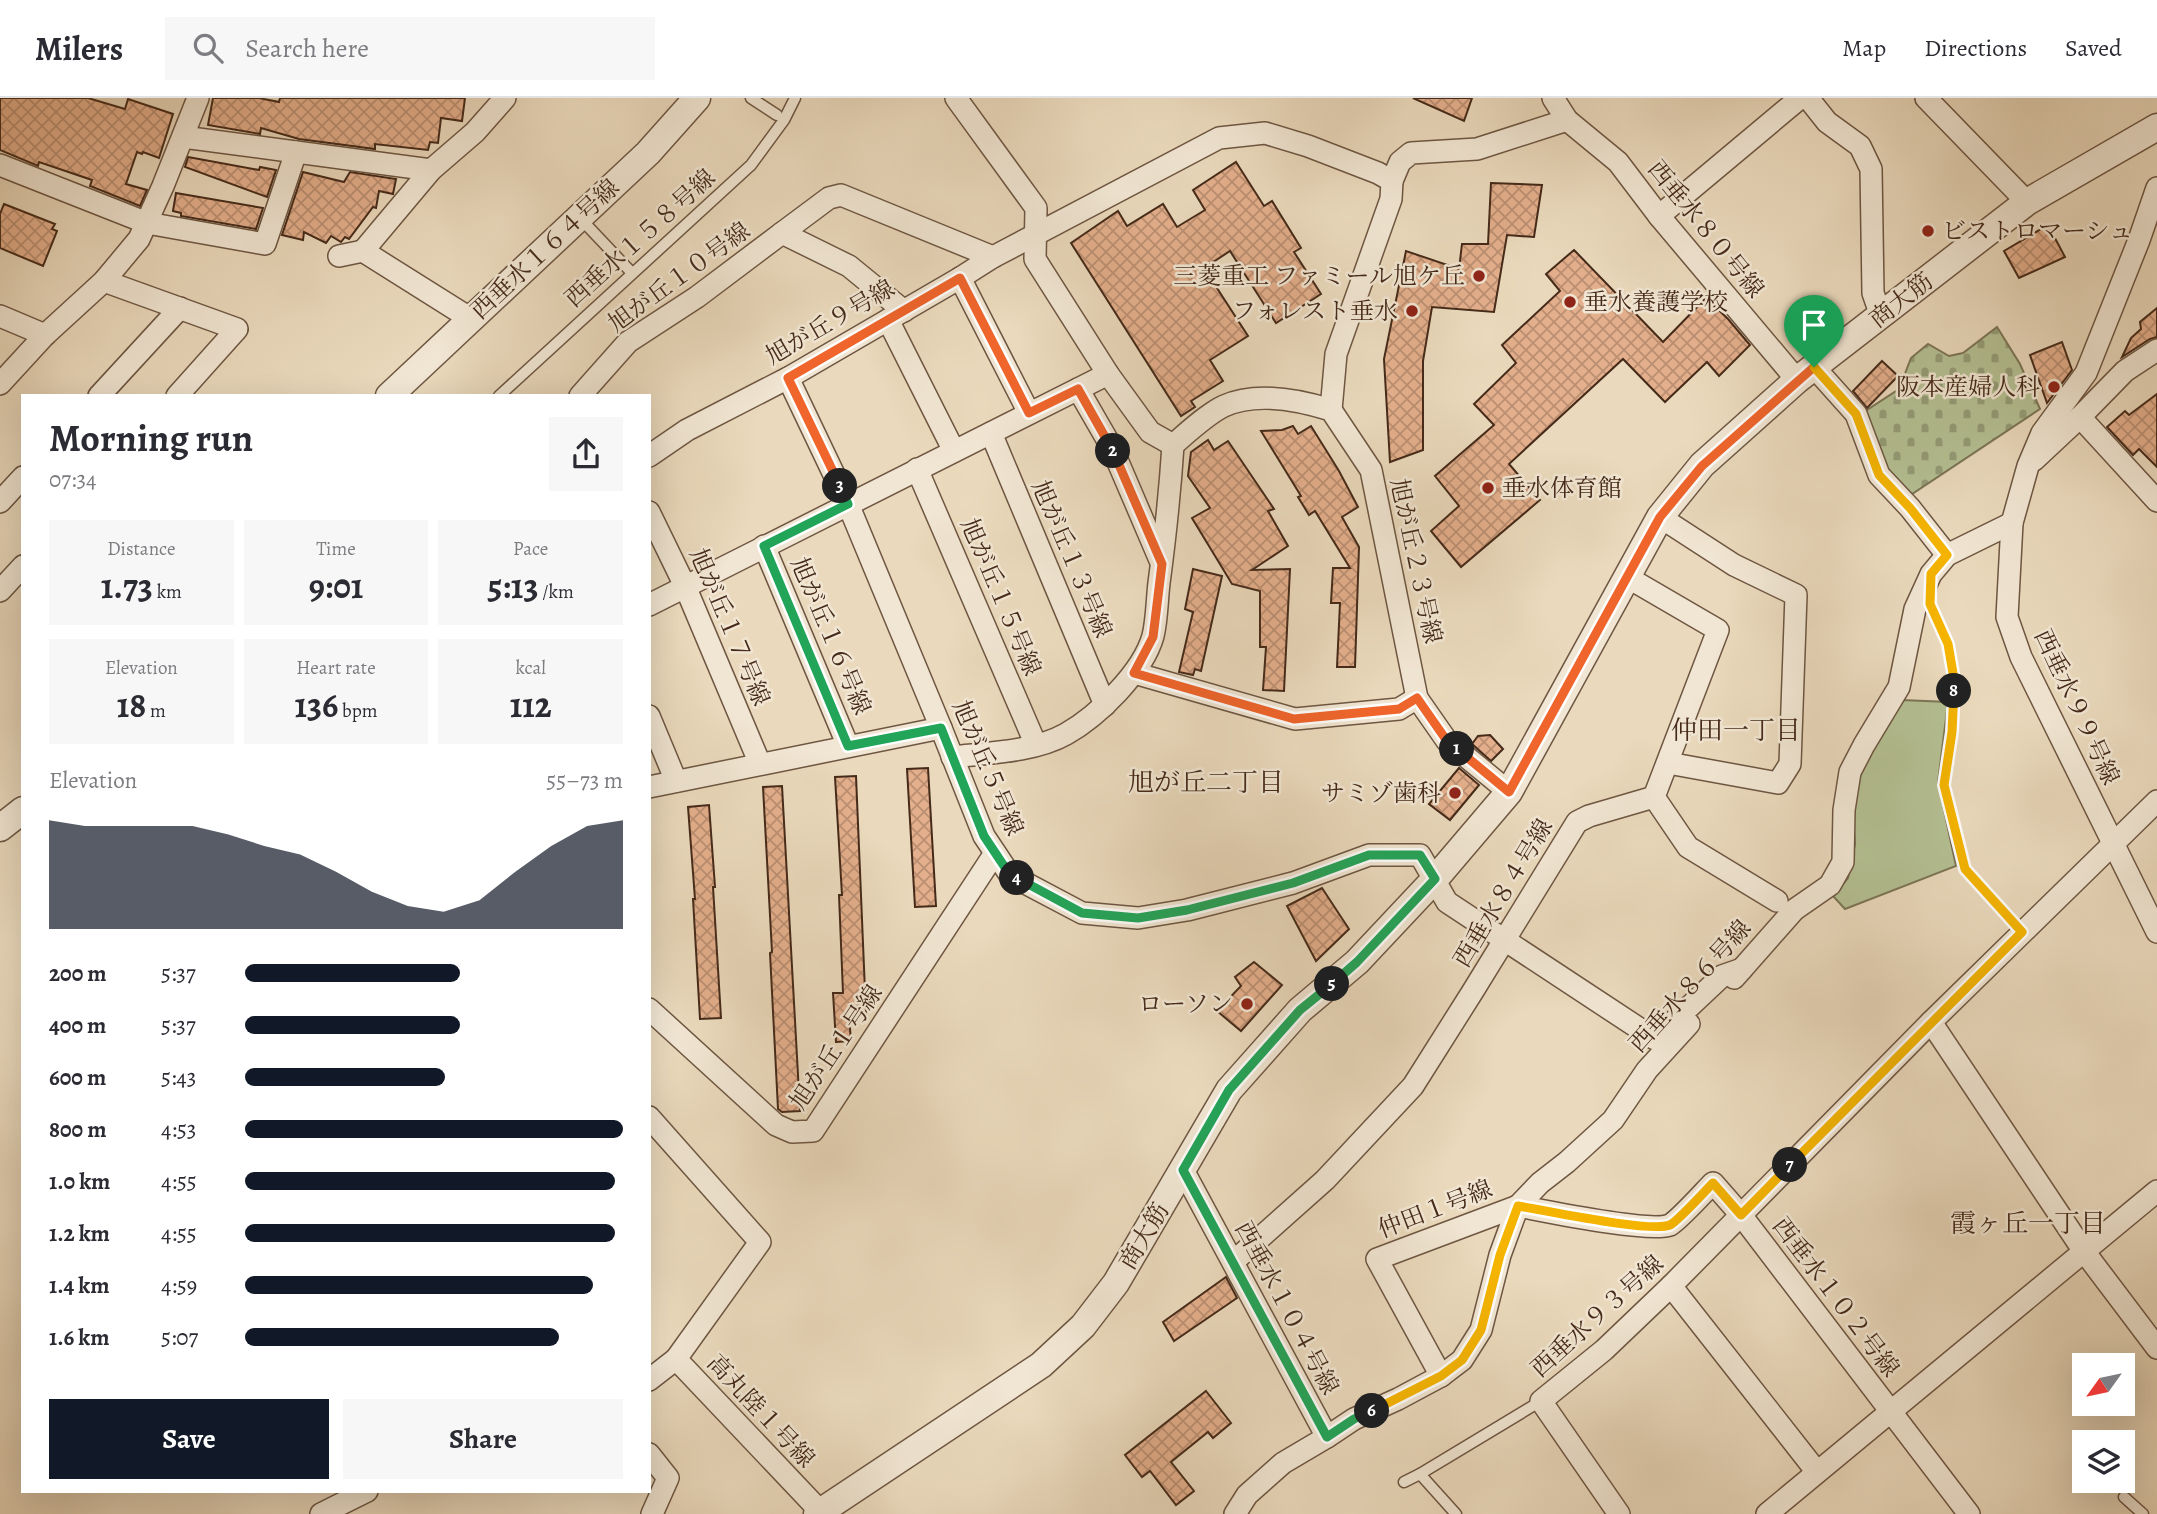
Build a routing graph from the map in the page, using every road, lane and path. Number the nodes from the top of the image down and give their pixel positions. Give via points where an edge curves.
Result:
1 (198, 98) edge
2 (505, 98) edge
3 (696, 98) edge
4 (751, 98) edge
5 (795, 98) edge
6 (956, 98) edge
7 (1553, 98) edge
8 (1800, 98) edge
9 (1808, 98) edge
10 (1926, 98) edge
11 (777, 115) dead end
12 (1567, 120) junction
13 (2157, 127) edge
14 (183, 137) junction
15 (296, 152) junction
16 (0, 165) edge
17 (430, 170) junction
18 (1392, 181) junction
19 (2157, 188) edge
20 (2027, 202) junction
21 (1659, 216) junction
22 (579, 217) junction
23 (147, 223) junction
24 (782, 233) junction
25 (1037, 233) junction
26 (363, 251) junction
27 (339, 256) dead end
28 (993, 257) junction
29 (632, 273) junction
30 (960, 278) junction
31 (104, 281) junction
32 (180, 308) junction
33 (896, 315) junction
34 (0, 316) edge
35 (1881, 316) junction
36 (471, 319) junction
37 (45, 335) junction
38 (2157, 350) edge
39 (1108, 374) junction
40 (1805, 374) junction
41 (788, 378) junction
42 (0, 384) edge
43 (399, 389) edge
44 (1078, 389) junction
45 (101, 394) edge
46 (179, 394) edge
47 (501, 394) edge
48 (582, 394) edge
49 (1331, 410) junction
50 (1029, 413) junction
51 (2080, 417) junction
52 (991, 433) junction
53 (1173, 445) junction
54 (954, 451) junction
55 (651, 455) edge
56 (2028, 466) junction
57 (917, 469) junction
58 (21, 479) edge
59 (2157, 501) edge
60 (0, 502) edge
61 (848, 504) junction
62 (651, 516) edge
63 (1660, 517) junction
64 (2012, 523) junction
65 (764, 546) junction
66 (1947, 555) junction
67 (1162, 564) junction
68 (21, 568) edge
69 (1931, 574) junction
70 (1627, 577) junction
71 (685, 586) junction
72 (0, 590) edge
73 (651, 604) edge
74 (1134, 673) junction
75 (1417, 698) junction
76 (1105, 705) junction
77 (651, 721) edge
78 (941, 728) junction
79 (1036, 745) junction
80 (848, 746) junction
81 (951, 757) junction
82 (760, 764) junction
83 (1668, 764) junction
84 (676, 781) junction
85 (651, 786) edge
86 (1509, 792) junction
87 (1654, 797) junction
88 (2157, 801) edge
89 (21, 812) edge
90 (0, 828) edge
91 (2113, 842) junction
92 (995, 853) junction
93 (1435, 879) junction
94 (1777, 901) dead end
95 (2022, 932) junction
96 (2157, 932) edge
97 (1504, 939) junction
98 (1742, 969) junction
99 (651, 1011) edge
100 (1931, 1022) junction
101 (651, 1119) edge
102 (1183, 1170) junction
103 (2157, 1191) edge
104 (1518, 1206) junction
105 (1741, 1215) junction
106 (2083, 1250) junction
107 (1233, 1262) junction
108 (1671, 1286) junction
109 (2157, 1348) edge
110 (676, 1359) junction
111 (1441, 1376) junction
112 (651, 1378) edge
113 (1541, 1401) junction
114 (1890, 1411) junction
115 (1327, 1437) junction
116 (651, 1457) edge
117 (1817, 1472) junction
118 (1420, 1474) junction
119 (1404, 1482) dead end
120 (363, 1493) edge
121 (2124, 1497) dead end
122 (1792, 1506) edge
123 (818, 1513) edge
124 (321, 1514) edge
125 (652, 1514) edge
126 (1235, 1514) edge
127 (1456, 1514) edge
128 (1619, 1514) edge
129 (1767, 1514) edge
130 (1969, 1514) edge
131 (2144, 1514) edge

1 - 14 street
2 - 17 street via 475,132
3 - 22 street, 西垂水１６４号線 via 648,153
4 - 11 lane
5 - 29 lane, 西垂水１５８号線 via 751,165
6 - 25 street via 1036,208
7 - 12 street, 西垂水８０号線
8 - 21 street
9 - 35 street via 1827,122 1860,146 1871,169 1873,293
10 - 20 street
12 - 18 street via 1477,149 1411,153 1400,162
12 - 21 street, 西垂水８０号線 via 1618,162
13 - 20 street, 商大筋
14 - 15 street
14 - 23 street
15 - 17 street
15 - 23 street via 265,244
16 - 23 street
17 - 26 street
18 - 25 street, 旭が丘９号線 via 1265,133 1219,138
18 - 49 street via 1391,199 1336,354
19 - 56 street, 西垂水９９号線 via 2086,373 2042,433
20 - 35 street, 商大筋
21 - 40 street, 西垂水８０号線
22 - 29 lane
22 - 36 street, 西垂水１６４号線
23 - 31 street
24 - 28 street, 旭が丘１０号線 via 829,198 841,195
24 - 33 street via 849,266
24 - 48 street, 旭が丘１０号線 via 628,342
25 - 28 street, 旭が丘９号線
25 - 39 street via 1035,258
26 - 27 street
26 - 36 street
28 - 30 street, 旭が丘９号線
29 - 47 lane, 西垂水１５８号線
30 - 33 street, 旭が丘９号線
30 - 50 street
31 - 32 street
31 - 37 street
32 - 45 street
32 - 46 street via 237,329
33 - 41 street, 旭が丘９号線
33 - 54 street
34 - 37 street
35 - 40 street, 商大筋
36 - 43 street, 西垂水１６４号線
37 - 42 street
38 - 51 street via 2124,371
39 - 44 street
39 - 53 street via 1150,432
40 - 63 street, 商大筋 via 1702,466
40 - 66 street, 西垂水８０号線 via 1856,414 1879,475
41 - 55 street, 旭が丘９号線 via 687,429
41 - 61 street, 旭が丘５号線
44 - 50 street
44 - 67 street via 1112,448
49 - 53 street via 1286,399 1251,399 1224,406
49 - 75 street, 旭が丘２３号線 via 1371,470
50 - 52 street
51 - 56 street
51 - 59 street
52 - 54 street
52 - 76 street, 旭が丘１３号線
53 - 67 street
54 - 57 street
56 - 64 street, 西垂水９９号線
57 - 61 street
57 - 79 street, 旭が丘１５号線
58 - 60 street
61 - 65 street
61 - 78 street, 旭が丘５号線
62 - 71 street, 旭が丘１７号線
63 - 70 street, 商大筋
63 - 83 street via 1734,565 1796,595 1790,764 1778,783
64 - 66 street, 西垂水８６号線
64 - 91 street, 西垂水９９号線 via 2007,617 2021,657
65 - 71 street
65 - 80 street, 旭が丘１６号線
66 - 69 street, 西垂水８６号線
67 - 74 street via 1153,637
68 - 72 street
69 - 95 lane via 1930,604 1948,644 1954,679 1944,785 1958,846 1965,869
69 - 98 street, 西垂水８６号線 via 1914,609 1899,687 1850,772 1843,862 1830,885 1794,911
70 - 83 street via 1718,630
70 - 86 street, 商大筋
71 - 73 street
71 - 82 street, 旭が丘１７号線
74 - 75 street via 1294,719 1399,709
74 - 76 street
75 - 86 street via 1447,741
76 - 79 street via 1065,735
77 - 84 street
78 - 80 street
78 - 81 street, 旭が丘５号線
79 - 81 street
80 - 82 street
81 - 92 street, 旭が丘５号線
82 - 84 street
83 - 87 street
84 - 85 street
86 - 93 street, 商大筋
87 - 94 street via 1688,847
87 - 97 street, 西垂水８４号線 via 1577,822
88 - 91 street, 西垂水９３号線
89 - 90 street
91 - 95 street, 西垂水９３号線
91 - 96 street, 西垂水９９号線
92 - 93 street, 旭が丘５号線 via 1010,875 1082,913 1138,918 1293,883 1369,855 1420,855
92 - 99 street, 旭が丘１号線 via 813,1131 792,1132 776,1125
93 - 97 street via 1447,902
93 - 102 street, 商大筋 via 1357,962 1300,1010 1229,1090
95 - 100 street, 西垂水９３号線
97 - 98 street via 1655,1039 1721,976
97 - 107 street, 西垂水８４号線 via 1413,1086 1325,1180
98 - 104 street, 西垂水８６号線 via 1647,1070 1613,1120
100 - 105 street, 西垂水９３号線
100 - 106 street
101 - 110 street, 高丸陸１号線 via 760,1241
102 - 107 street, 西垂水１０４号線
102 - 123 street, 商大筋 via 1116,1283 1083,1326 1041,1365
103 - 106 street
104 - 105 street, 西垂水１０２号線 via 1656,1227 1671,1224 1713,1183
104 - 111 street, 西垂水８６号線 via 1481,1330 1462,1360
104 - 111 street, 仲田１号線 via 1377,1259
105 - 108 street, 西垂水９３号線
105 - 114 street, 西垂水１０２号線
106 - 109 street
106 - 114 street
107 - 115 street, 西垂水１０４号線
108 - 113 street, 西垂水９３号線 via 1604,1350
108 - 117 street
110 - 112 street
110 - 123 street, 高丸陸１号線
111 - 115 street, 西垂水８６号線
113 - 118 lane
113 - 128 street, 西垂水９３号線
114 - 117 street
114 - 130 street, 西垂水１０２号線
115 - 126 street via 1283,1463 1247,1494
116 - 125 street via 668,1478
117 - 122 street
118 - 119 lane
118 - 127 lane
120 - 124 street
121 - 131 lane
122 - 129 street

